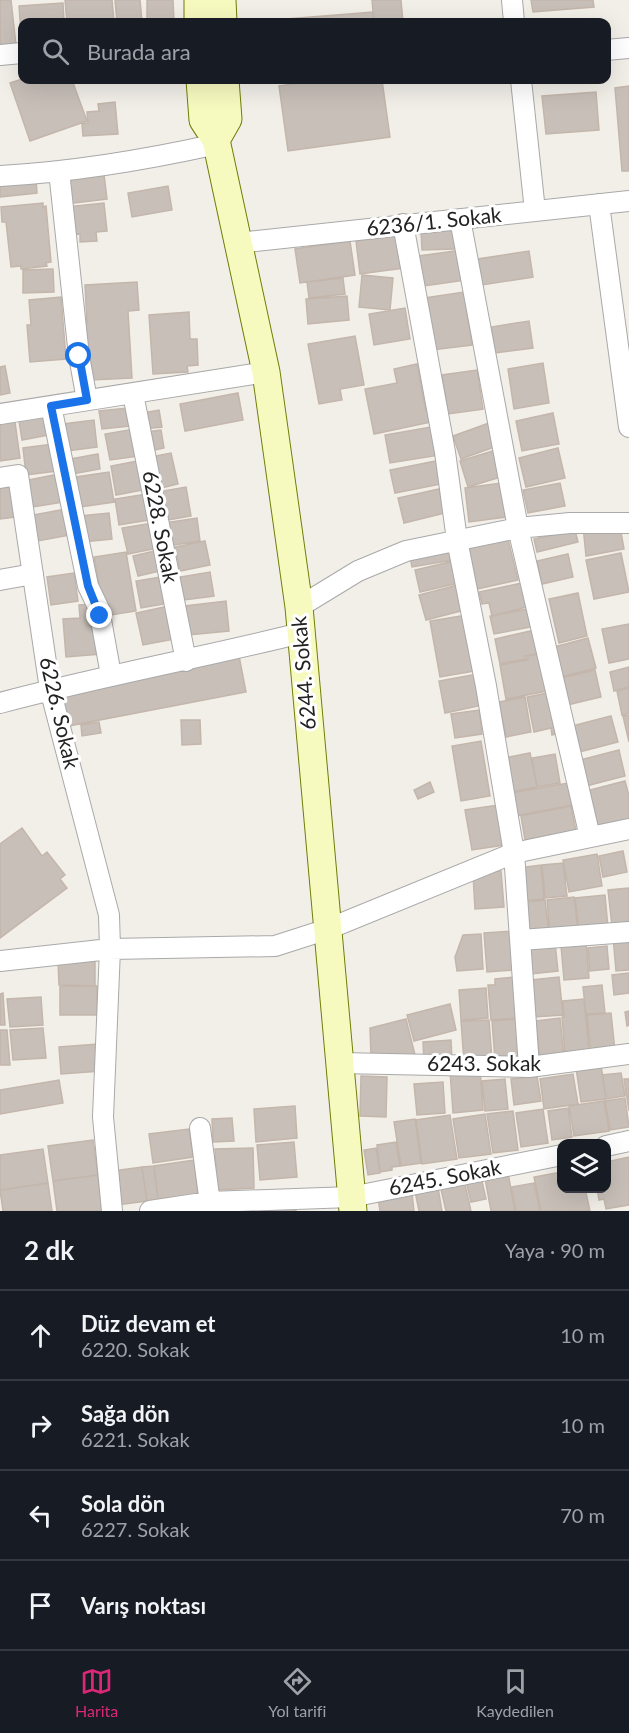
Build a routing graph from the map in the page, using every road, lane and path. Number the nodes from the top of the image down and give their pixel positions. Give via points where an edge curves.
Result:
1 (198, 0) edge
2 (222, 0) edge
3 (512, 0) edge
4 (198, 18) edge
5 (223, 18) edge
6 (514, 18) edge
7 (629, 48) edge
8 (611, 50) edge
9 (18, 53) edge
10 (0, 55) edge
11 (201, 84) edge
12 (225, 84) edge
13 (520, 84) edge
14 (217, 142) junction
15 (1, 170) edge
16 (59, 171) junction
17 (629, 201) edge
18 (599, 204) junction
19 (535, 211) junction
20 (460, 219) junction
21 (404, 224) junction
22 (238, 243) junction
23 (266, 372) junction
24 (133, 394) junction
25 (87, 400) junction
26 (51, 406) junction
27 (0, 414) edge
28 (629, 427) edge
29 (9, 476) edge
30 (518, 528) junction
31 (628, 529) edge
32 (457, 540) junction
33 (33, 574) junction
34 (0, 580) edge
35 (300, 620) junction
36 (186, 661) junction
37 (111, 675) junction
38 (50, 689) junction
39 (0, 703) edge
40 (629, 829) edge
41 (590, 837) junction
42 (514, 853) junction
43 (327, 929) junction
44 (629, 932) edge
45 (520, 940) junction
46 (110, 949) junction
47 (0, 961) edge
48 (629, 1054) edge
49 (339, 1063) junction
50 (530, 1067) junction
51 (200, 1128) dead end
52 (629, 1141) edge
53 (611, 1145) edge
54 (557, 1156) edge
55 (352, 1204) edge
56 (210, 1206) edge
57 (112, 1211) edge
58 (150, 1211) edge

1 - 4 street
2 - 5 street
3 - 6 street
7 - 8 street
9 - 10 street
11 - 14 street, 6244. Sokak via 203,120
12 - 14 street via 228,119
13 - 19 street
14 - 16 street via 148,159
14 - 22 street, 6244. Sokak
15 - 16 street
16 - 25 street
17 - 18 street, 6236/1. Sokak
18 - 19 street, 6236/1. Sokak
18 - 28 street
19 - 20 street, 6236/1. Sokak
20 - 21 street, 6236/1. Sokak
20 - 30 street
21 - 22 street, 6236/1. Sokak
21 - 32 street
22 - 23 street, 6244. Sokak
23 - 24 street
23 - 35 street, 6244. Sokak
24 - 25 street
24 - 36 street, 6228. Sokak
25 - 26 street
26 - 27 street
26 - 37 street via 88,586 99,609
29 - 33 street, 6226. Sokak
30 - 31 street via 570,523
30 - 32 street
30 - 41 street
32 - 35 street via 406,551 358,571
32 - 42 street
33 - 34 street
33 - 38 street, 6226. Sokak
35 - 36 street
35 - 43 street, 6244. Sokak
36 - 37 street
37 - 38 street
38 - 39 street
38 - 46 street, 6226. Sokak via 109,915
40 - 41 street
41 - 42 street
42 - 43 street
42 - 45 street
43 - 46 street via 275,946
43 - 49 street, 6244. Sokak
44 - 45 street
45 - 50 street
46 - 47 street
46 - 57 street, 6226. Sokak via 103,1117
48 - 50 street, 6243. Sokak
49 - 50 street, 6243. Sokak
49 - 55 street, 6244. Sokak
51 - 56 street
52 - 53 street
54 - 55 street, 6245. Sokak
55 - 56 street, 6245. Sokak
56 - 58 street, 6245. Sokak

